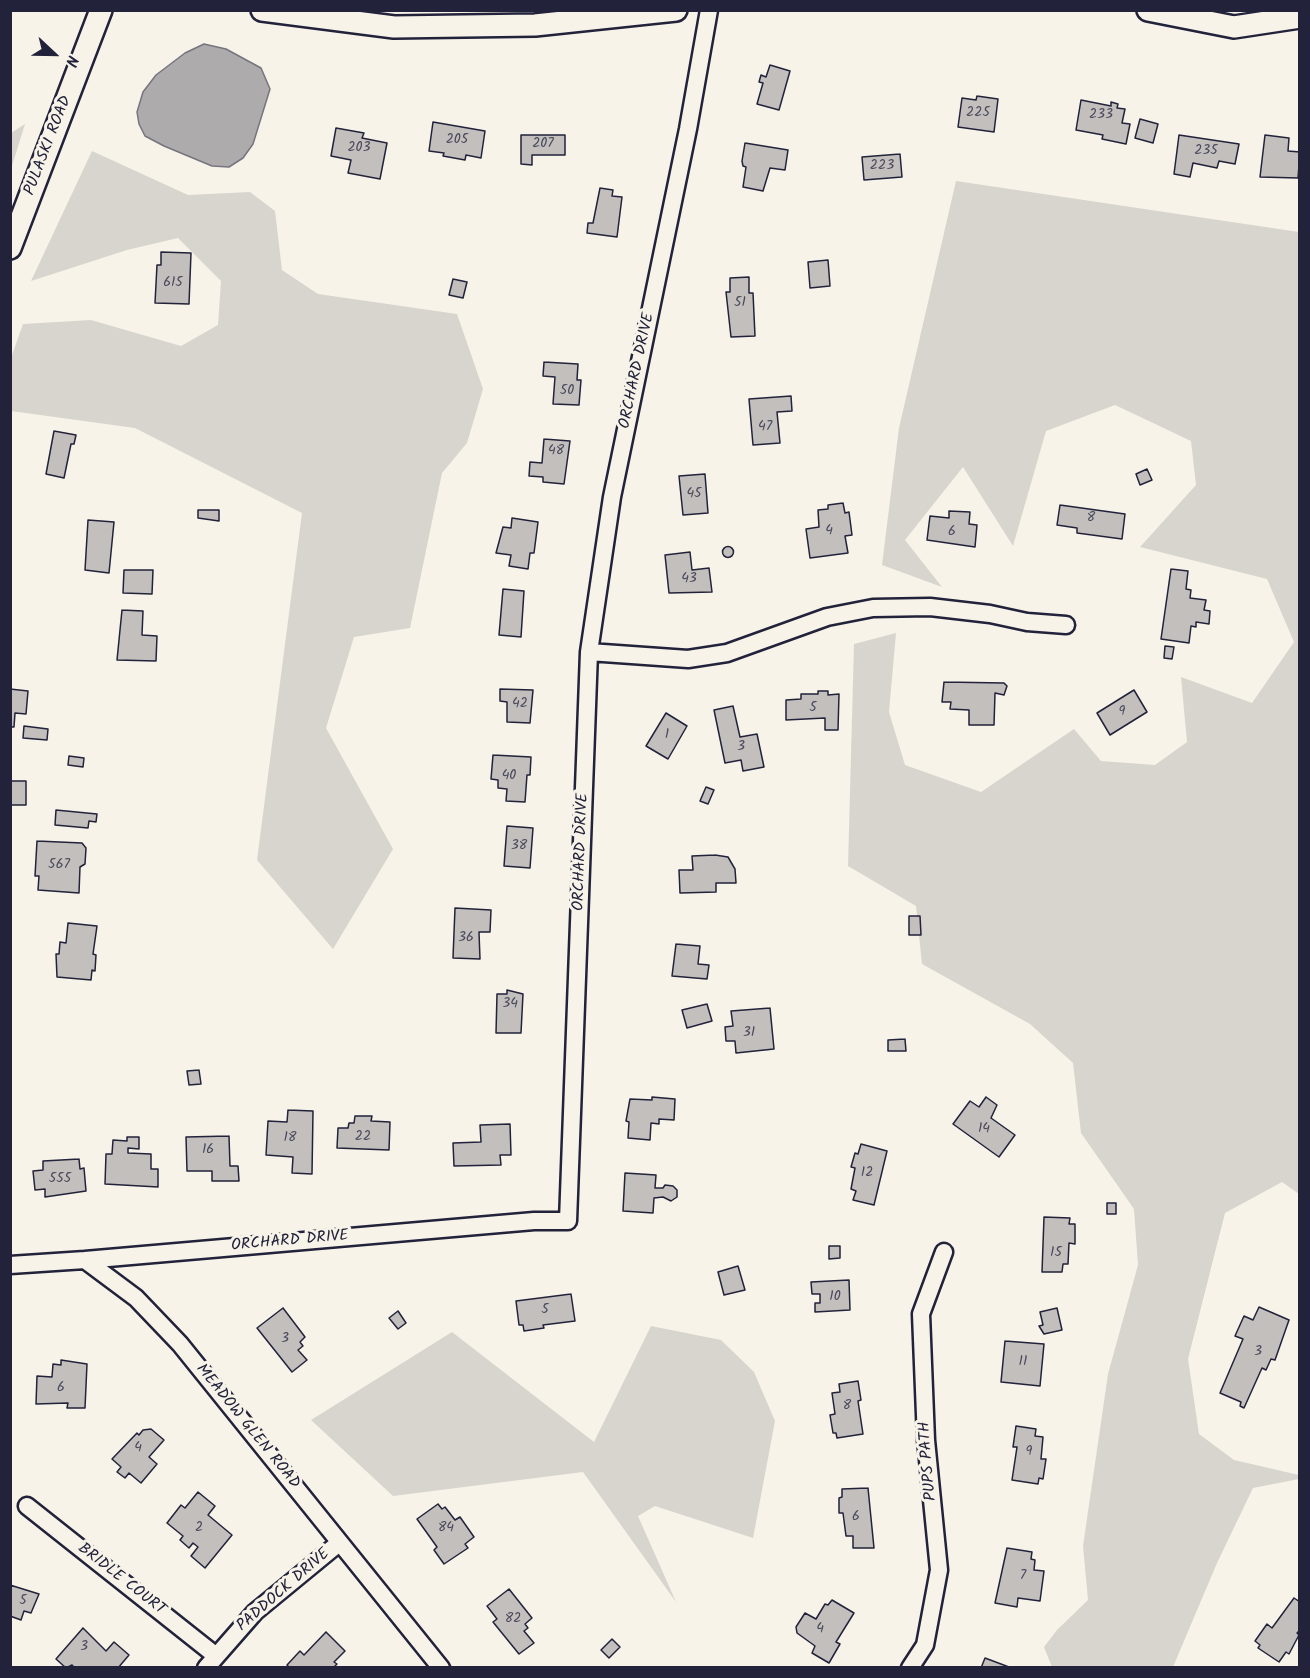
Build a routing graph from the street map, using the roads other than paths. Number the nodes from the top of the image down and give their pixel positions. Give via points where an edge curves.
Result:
1 (101, 10) edge
2 (262, 10) edge
3 (676, 10) edge
4 (709, 10) edge
5 (1148, 10) edge
6 (1299, 17) edge
7 (10, 248) edge
8 (1066, 625) dead end
9 (590, 652) junction
10 (944, 1252) dead end
11 (85, 1260) junction
12 (10, 1265) edge
13 (27, 1506) dead end
14 (339, 1543) junction
15 (211, 1661) edge
16 (441, 1668) edge
17 (910, 1668) edge

1 - 7 main road, PULASKI ROAD
2 - 3 main road via 394,27 535,25
4 - 9 street, ORCHARD DRIVE via 612,497
5 - 6 main road via 1234,27
8 - 9 street via 930,607 873,608 827,617 728,653 688,659
9 - 11 street, ORCHARD DRIVE via 568,1221
10 - 17 street, PUPS PATH via 921,1314 926,1440 939,1570 925,1645
11 - 12 street
11 - 14 street, MEADOW GLEN ROAD via 136,1298 180,1344
13 - 15 street, BRIDLE COURT
14 - 15 street, PADDOCK DRIVE via 255,1612
14 - 16 street, MEADOW GLEN ROAD

